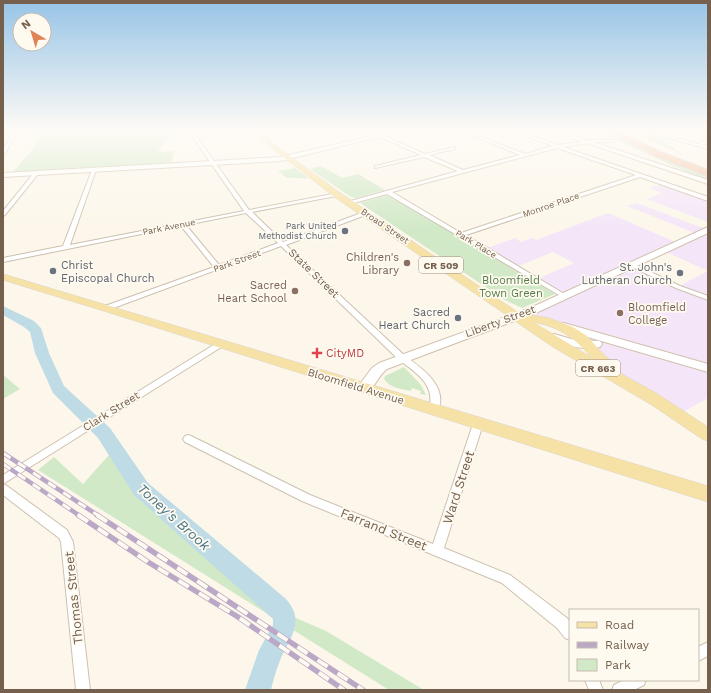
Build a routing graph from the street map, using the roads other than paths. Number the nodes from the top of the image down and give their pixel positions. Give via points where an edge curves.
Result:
1 (207, 163) edge
2 (213, 163) edge
3 (293, 163) edge
4 (391, 163) edge
5 (443, 163) edge
6 (495, 163) edge
7 (609, 163) edge
8 (652, 163) edge
9 (683, 163) edge
10 (696, 163) edge
11 (377, 167) dead end
12 (708, 168) edge
13 (94, 170) junction
14 (463, 172) junction
15 (708, 173) edge
16 (36, 174) junction
17 (641, 174) junction
18 (3, 176) edge
19 (708, 182) edge
20 (388, 192) junction
21 (336, 194) junction
22 (708, 198) edge
23 (350, 202) junction
24 (247, 211) junction
25 (366, 213) junction
26 (3, 214) edge
27 (182, 224) junction
28 (706, 232) edge
29 (461, 235) junction
30 (283, 244) junction
31 (66, 247) junction
32 (3, 260) edge
33 (632, 265) junction
34 (218, 268) junction
35 (3, 277) edge
36 (564, 296) junction
37 (708, 298) edge
38 (108, 308) junction
39 (516, 316) junction
40 (559, 326) junction
41 (539, 332) junction
42 (220, 344) junction
43 (588, 345) junction
44 (627, 346) junction
45 (402, 358) junction
46 (708, 368) edge
47 (364, 388) junction
48 (657, 401) junction
49 (434, 410) junction
50 (478, 424) junction
51 (708, 435) edge
52 (188, 439) dead end
53 (3, 480) edge
54 (3, 489) edge
55 (708, 494) edge
56 (437, 551) junction
57 (569, 632) edge
58 (708, 649) edge
59 (699, 654) edge
60 (637, 681) edge
61 (622, 688) edge
62 (83, 690) edge

1 - 13 main road
2 - 24 street, State Street
3 - 21 main road, Broad Street / CR 509
4 - 11 street
5 - 14 street
6 - 14 street
7 - 17 street
8 - 19 main road
9 - 15 highway
10 - 12 highway
13 - 16 main road
13 - 31 street
14 - 20 street
16 - 18 main road
16 - 26 street
17 - 22 street
17 - 29 street, Monroe Place
20 - 23 street
20 - 29 street, Park Place
21 - 23 main road, Broad Street / CR 509
21 - 24 street, Park Avenue
23 - 25 main road, Broad Street / CR 509
24 - 27 street, Park Avenue
24 - 30 street, State Street
25 - 30 street, Park Street
25 - 39 main road, Broad Street / CR 509
27 - 31 street, Park Avenue
27 - 34 street
28 - 33 main road, Liberty Street
29 - 36 street, Park Place
30 - 34 street, Park Street
30 - 45 street, State Street
31 - 32 street, Park Avenue
33 - 36 main road, Liberty Street
33 - 37 street
34 - 38 street, Park Street
35 - 38 main road, Bloomfield Avenue
36 - 39 main road, Liberty Street
38 - 42 main road, Bloomfield Avenue
39 - 40 main road, Broad Street / CR 509
39 - 41 main road, Broad Street / CR 509
39 - 45 main road, Liberty Street
40 - 43 main road, Broad Street / CR 663 via 575,333
40 - 44 main road, CR 509
41 - 43 main road, CR 509 via 566,342
41 - 48 main road, Broad Street / CR 663
42 - 47 main road, Bloomfield Avenue
42 - 53 street, Clark Street
43 - 44 main road, CR 509 via 608,343
43 - 48 main road, Broad Street / CR 663 via 605,363
44 - 46 main road, CR 509
45 - 47 main road, Liberty Street via 378,369
45 - 49 street, State Street via 421,373 435,392 437,400
47 - 49 main road, Bloomfield Avenue
48 - 51 main road, Broad Street / CR 663
49 - 50 main road, Bloomfield Avenue
50 - 55 main road, Bloomfield Avenue
50 - 56 street, Ward Street
52 - 56 street, Farrand Street via 301,496
54 - 62 street, Thomas Street via 63,534 67,542
56 - 57 street, Farrand Street via 506,579 562,623
58 - 59 street
60 - 61 street

